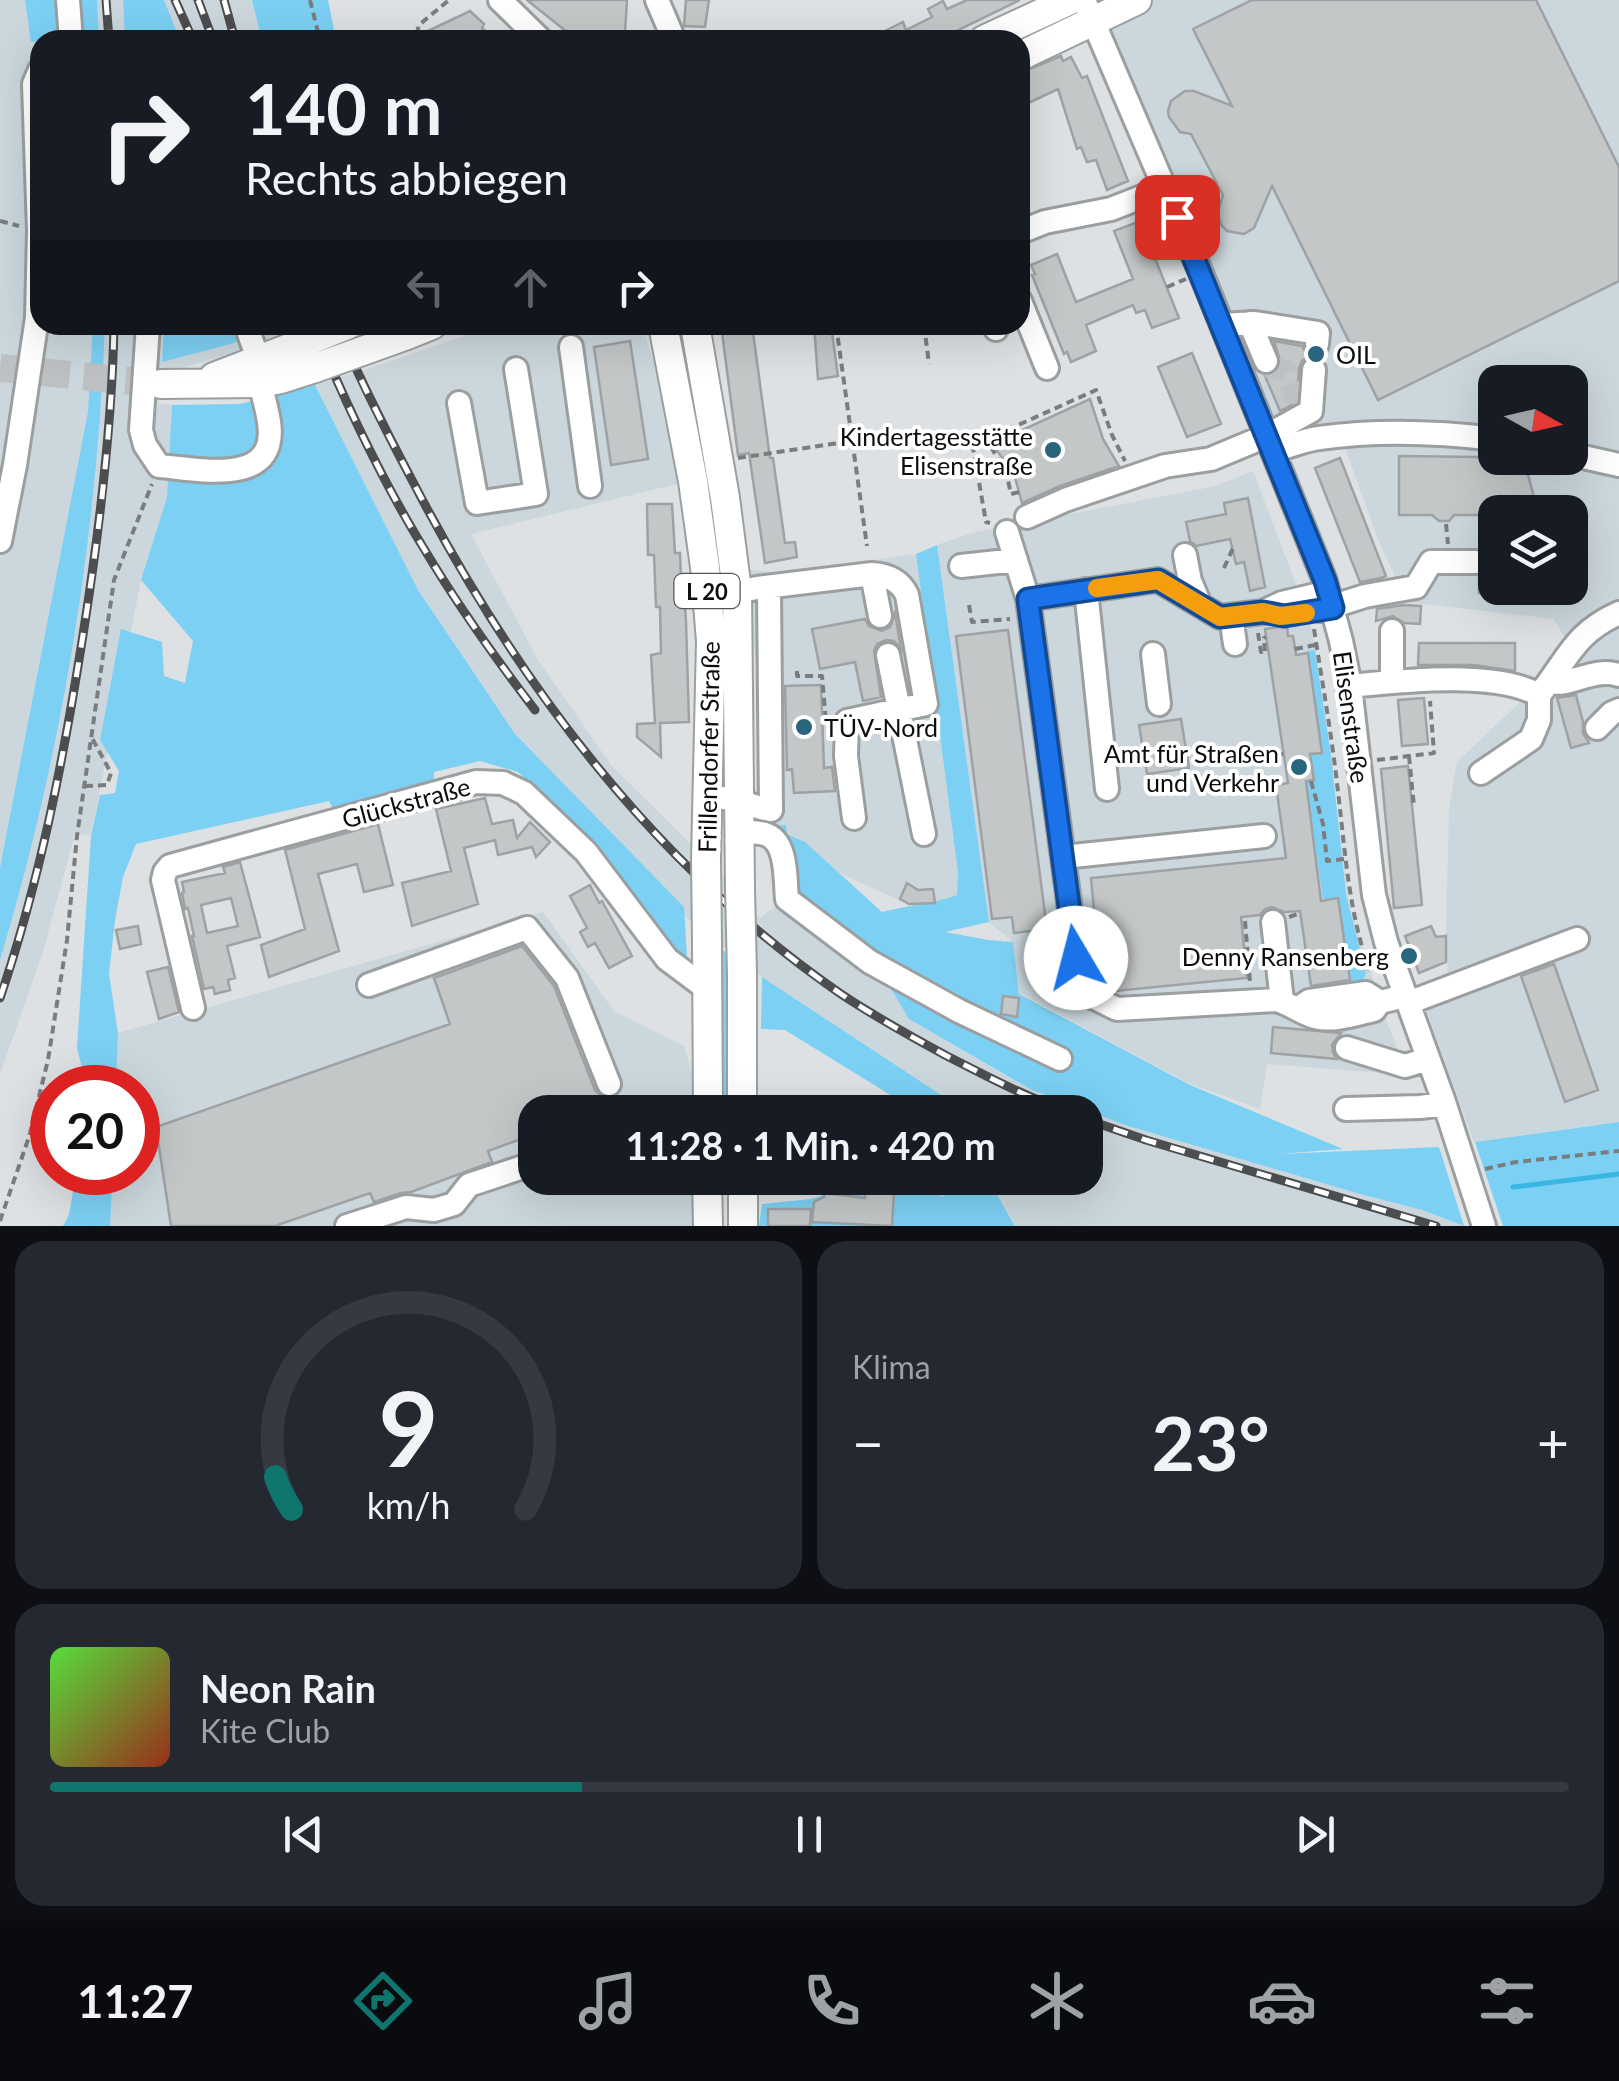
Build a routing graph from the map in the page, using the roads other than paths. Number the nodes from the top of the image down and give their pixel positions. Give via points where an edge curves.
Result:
1 (68, 0) edge
2 (500, 0) edge
3 (1070, 0) edge
4 (1137, 0) edge
5 (1089, 10) edge
6 (70, 30) edge
7 (532, 30) edge
8 (1006, 30) edge
9 (1030, 49) edge
10 (1165, 188) junction
11 (1030, 228) edge
12 (1250, 323) junction
13 (1222, 325) junction
14 (1030, 326) edge
15 (34, 335) edge
16 (147, 335) edge
17 (249, 335) edge
18 (334, 335) edge
19 (397, 335) edge
20 (665, 335) edge
21 (697, 335) edge
22 (1317, 344) dead end
23 (571, 347) dead end
24 (310, 355) junction
25 (1266, 361) tunnel mouth
26 (1047, 368) dead end
27 (516, 369) dead end
28 (1314, 370) dead end
29 (259, 371) junction
30 (162, 384) tunnel mouth
31 (459, 402) dead end
32 (1478, 438) edge
33 (1270, 444) junction
34 (1588, 458) edge
35 (1619, 465) edge
36 (590, 486) dead end
37 (1028, 518) dead end
38 (1001, 528) road end
39 (0, 541) edge
40 (1185, 555) dead end
41 (1016, 560) junction
42 (1475, 562) dead end
43 (962, 566) dead end
44 (872, 574) junction
45 (779, 586) junction
46 (1086, 590) junction
47 (737, 592) junction
48 (707, 597) junction
49 (1028, 599) junction
50 (1331, 600) junction
51 (1200, 605) junction
52 (792, 610) dead end
53 (1619, 614) edge
54 (880, 616) dead end
55 (1231, 616) junction
56 (1392, 631) dead end
57 (1235, 644) dead end
58 (1153, 654) dead end
59 (888, 655) dead end
60 (1619, 675) edge
61 (1392, 682) junction
62 (1350, 686) junction
63 (1544, 688) junction
64 (1159, 704) dead end
65 (899, 710) junction
66 (1619, 710) edge
67 (1597, 728) dead end
68 (1481, 773) dead end
69 (1107, 789) dead end
70 (706, 796) junction
71 (740, 799) junction
72 (854, 818) dead end
73 (740, 832) junction
74 (924, 834) dead end
75 (1264, 836) dead end
76 (1063, 857) junction
77 (1273, 922) dead end
78 (1577, 939) dead end
79 (369, 985) dead end
80 (707, 989) junction
81 (1406, 999) junction
82 (1290, 1004) junction
83 (193, 1008) dead end
84 (1347, 1048) dead end
85 (1060, 1059) dead end
86 (1428, 1059) junction
87 (609, 1084) dead end
88 (708, 1095) edge
89 (742, 1095) edge
90 (1444, 1104) junction
91 (1346, 1109) dead end
92 (518, 1168) edge
93 (707, 1195) edge
94 (744, 1195) edge
95 (348, 1226) edge
96 (708, 1226) edge
97 (743, 1226) edge
98 (1484, 1226) edge

1 - 6 street
2 - 7 street
3 - 8 main road
4 - 5 main road
5 - 9 main road
5 - 10 street, Elisenstraße
10 - 11 street
10 - 13 street, Elisenstraße
12 - 13 street
12 - 22 street via 1318,333
12 - 25 street
13 - 33 street, Elisenstraße
14 - 26 street
15 - 39 street
16 - 29 street via 142,430 159,466 231,472 264,454 270,436
17 - 29 street
18 - 24 main road, bridge
19 - 24 main road, bridge
20 - 48 main road, Frillendorfer Straße / L 20
21 - 47 main road, Frillendorfer Straße / L 20
23 - 36 street
24 - 29 main road
27 - 31 street via 536,494 477,503
28 - 33 street via 1311,411 1290,413
29 - 30 main road
32 - 33 street via 1356,435
33 - 37 street via 1164,466
33 - 50 street, Elisenstraße
34 - 35 street
38 - 41 street
40 - 51 street
41 - 43 street
41 - 49 street
42 - 50 street via 1431,562 1416,587
44 - 45 street
44 - 54 street
44 - 65 street via 894,579 907,595 926,704
45 - 47 street
45 - 52 street
45 - 71 street via 771,810
46 - 49 street
46 - 51 street via 1158,580
46 - 69 street
47 - 48 street
47 - 71 main road, Frillendorfer Straße / L 20
48 - 70 main road, Frillendorfer Straße / L 20
49 - 76 street
50 - 55 street via 1280,616
50 - 62 street, Elisenstraße
51 - 55 street
53 - 63 street via 1573,644
55 - 57 street
56 - 61 street
58 - 64 street
59 - 65 street
60 - 63 street via 1595,672
61 - 62 street
61 - 63 street
62 - 81 street, Elisenstraße via 1374,895
63 - 68 street via 1531,740
65 - 72 street via 847,722
65 - 74 street
66 - 67 street
70 - 71 street
70 - 80 main road, Frillendorfer Straße / L 20, bridge
71 - 73 main road, Frillendorfer Straße / L 20
73 - 85 street via 774,839 787,899 870,962
73 - 89 main road, Frillendorfer Straße / L 20, bridge
75 - 76 street
76 - 82 street via 1081,991 1117,1009 1127,999 1221,992
77 - 82 street
78 - 81 street
79 - 87 street via 527,928 567,978
80 - 83 street, Glückstraße via 667,959 586,852 524,793 503,782 476,782 170,866 163,880
80 - 88 main road, Frillendorfer Straße / L 20
81 - 82 street via 1332,1018 1313,1017
81 - 86 street, Elisenstraße
84 - 86 street via 1405,1066
86 - 90 street, Elisenstraße
90 - 91 street
90 - 98 street, Elisenstraße
92 - 95 street via 470,1185 454,1204 406,1207
93 - 96 main road
94 - 97 main road

